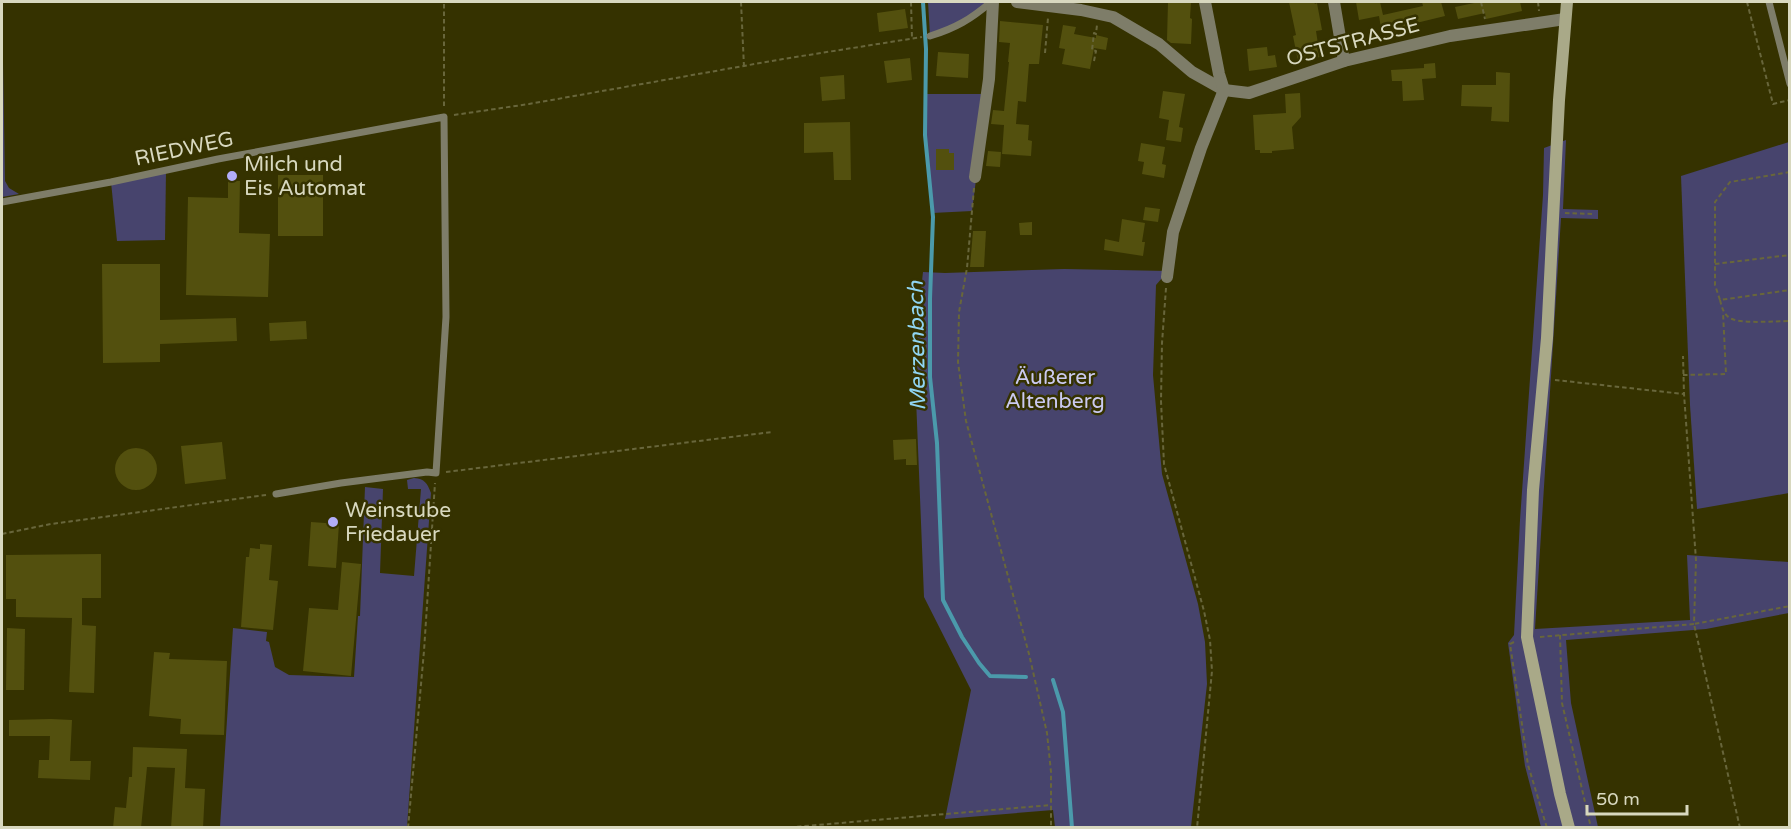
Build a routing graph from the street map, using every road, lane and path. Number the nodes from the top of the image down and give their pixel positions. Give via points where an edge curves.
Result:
1 (444, 2) edge
2 (741, 2) edge
3 (911, 2) edge
4 (992, 2) edge
5 (1017, 2) edge
6 (1205, 2) edge
7 (1334, 2) edge
8 (1481, 2) edge
9 (1567, 2) edge
10 (1747, 2) edge
11 (1769, 2) edge
12 (1049, 6) junction
13 (1099, 14) junction
14 (1565, 19) junction
15 (1487, 31) junction
16 (930, 36) dead end
17 (919, 37) dead end
18 (912, 38) junction
19 (1045, 53) dead end
20 (1344, 61) junction
21 (1094, 62) dead end
22 (744, 67) junction
23 (1790, 84) edge
24 (1224, 90) junction
25 (1790, 100) edge
26 (444, 117) junction
27 (1790, 172) edge
28 (975, 177) joint
29 (2, 202) edge
30 (1555, 213) junction
31 (1596, 214) dead end
32 (1790, 255) edge
33 (1715, 264) junction
34 (1167, 277) joint
35 (1790, 290) edge
36 (1720, 300) junction
37 (1723, 312) junction
38 (1790, 321) edge
39 (1683, 356) dead end
40 (1683, 375) junction
41 (1544, 379) junction
42 (1684, 394) junction
43 (772, 432) dead end
44 (436, 473) junction
45 (276, 494) joint
46 (2, 534) edge
47 (1790, 606) edge
48 (1694, 624) junction
49 (1560, 635) junction
50 (1527, 637) junction
51 (1051, 805) junction
52 (408, 828) edge
53 (782, 828) edge
54 (1051, 828) edge
55 (1197, 828) edge
56 (1547, 828) edge
57 (1569, 828) edge
58 (1591, 828) edge
59 (1740, 828) edge

1 - 26 path
2 - 22 path
3 - 18 path
4 - 16 lane via 953,29
4 - 28 street via 989,79
5 - 12 street
6 - 24 street
7 - 20 street
8 - 15 path
9 - 14 main road
10 - 25 path via 1773,104
11 - 23 lane
12 - 13 street
12 - 19 path
13 - 21 path via 1092,50 1096,51
13 - 24 street via 1113,17 1150,39 1192,72
14 - 15 street, OSTSTRASSE
14 - 30 main road
15 - 20 street, OSTSTRASSE
17 - 18 path
18 - 22 path
20 - 24 street, OSTSTRASSE via 1249,93
22 - 26 path
24 - 34 street via 1173,232
26 - 29 lane, RIEDWEG
26 - 44 lane via 446,317
27 - 33 path via 1730,182 1715,202
28 - 51 path via 968,268 959,312 958,362 966,421 1047,733
30 - 31 path
30 - 41 main road
32 - 33 path
33 - 36 path
34 - 55 path via 1161,378 1164,464 1204,611 1212,671
35 - 36 path
36 - 37 path
37 - 38 path via 1732,320
37 - 40 path via 1726,374
39 - 40 path
40 - 42 path
41 - 42 path
41 - 50 main road via 1533,490
42 - 48 path via 1696,560
43 - 44 path
44 - 45 lane
44 - 52 path
45 - 46 path
47 - 48 path
48 - 49 path
48 - 59 path
49 - 50 path
49 - 58 path via 1562,703
50 - 56 path via 1510,644 1528,765
50 - 57 main road
51 - 53 path
51 - 54 path

